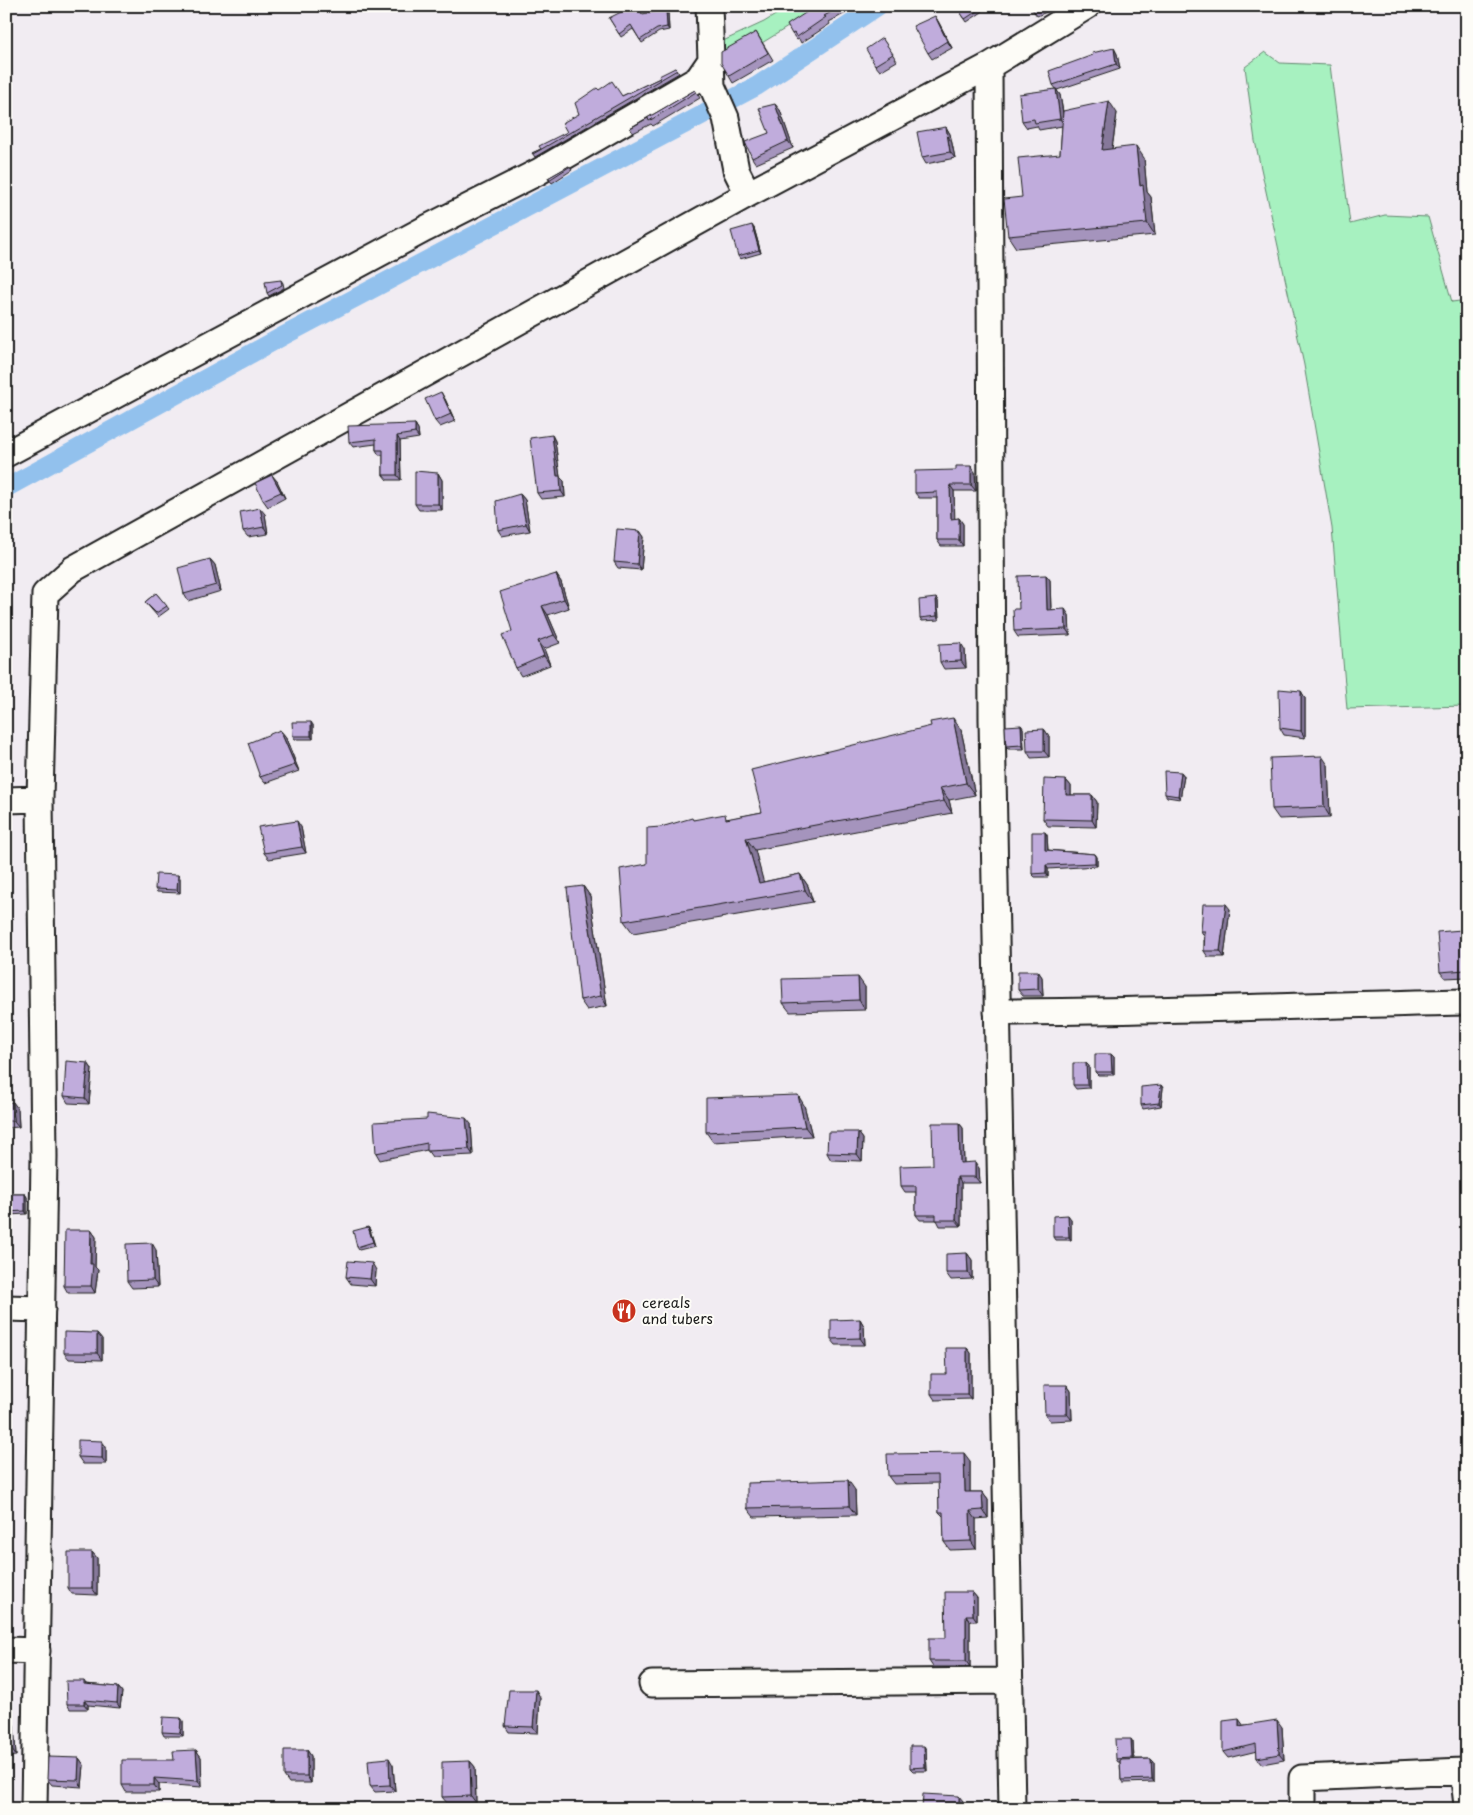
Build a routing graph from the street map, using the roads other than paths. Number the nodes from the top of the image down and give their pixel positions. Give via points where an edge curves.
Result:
1 (709, 6) edge
2 (1087, 6) edge
3 (711, 60) junction
4 (989, 66) junction
5 (748, 194) junction
6 (6, 454) edge
7 (6, 800) edge
8 (40, 800) junction
9 (1467, 1002) edge
10 (997, 1012) junction
11 (6, 1308) edge
12 (42, 1310) junction
13 (6, 1650) edge
14 (37, 1651) junction
15 (1010, 1681) junction
16 (652, 1684) dead end
17 (1467, 1805) edge
18 (34, 1809) edge
19 (1012, 1809) edge
20 (1302, 1809) edge

1 - 3 street
2 - 4 street
3 - 5 street via 712,86 726,118 736,170
3 - 6 street via 698,79 538,172
4 - 5 street
4 - 10 street via 992,719
5 - 8 street via 73,569 45,594
7 - 8 street
8 - 12 street via 44,1157
9 - 10 street
10 - 15 street
11 - 12 street
12 - 14 street
13 - 14 street
14 - 18 street
15 - 16 street
15 - 19 street
17 - 20 street via 1463,1771 1302,1778

